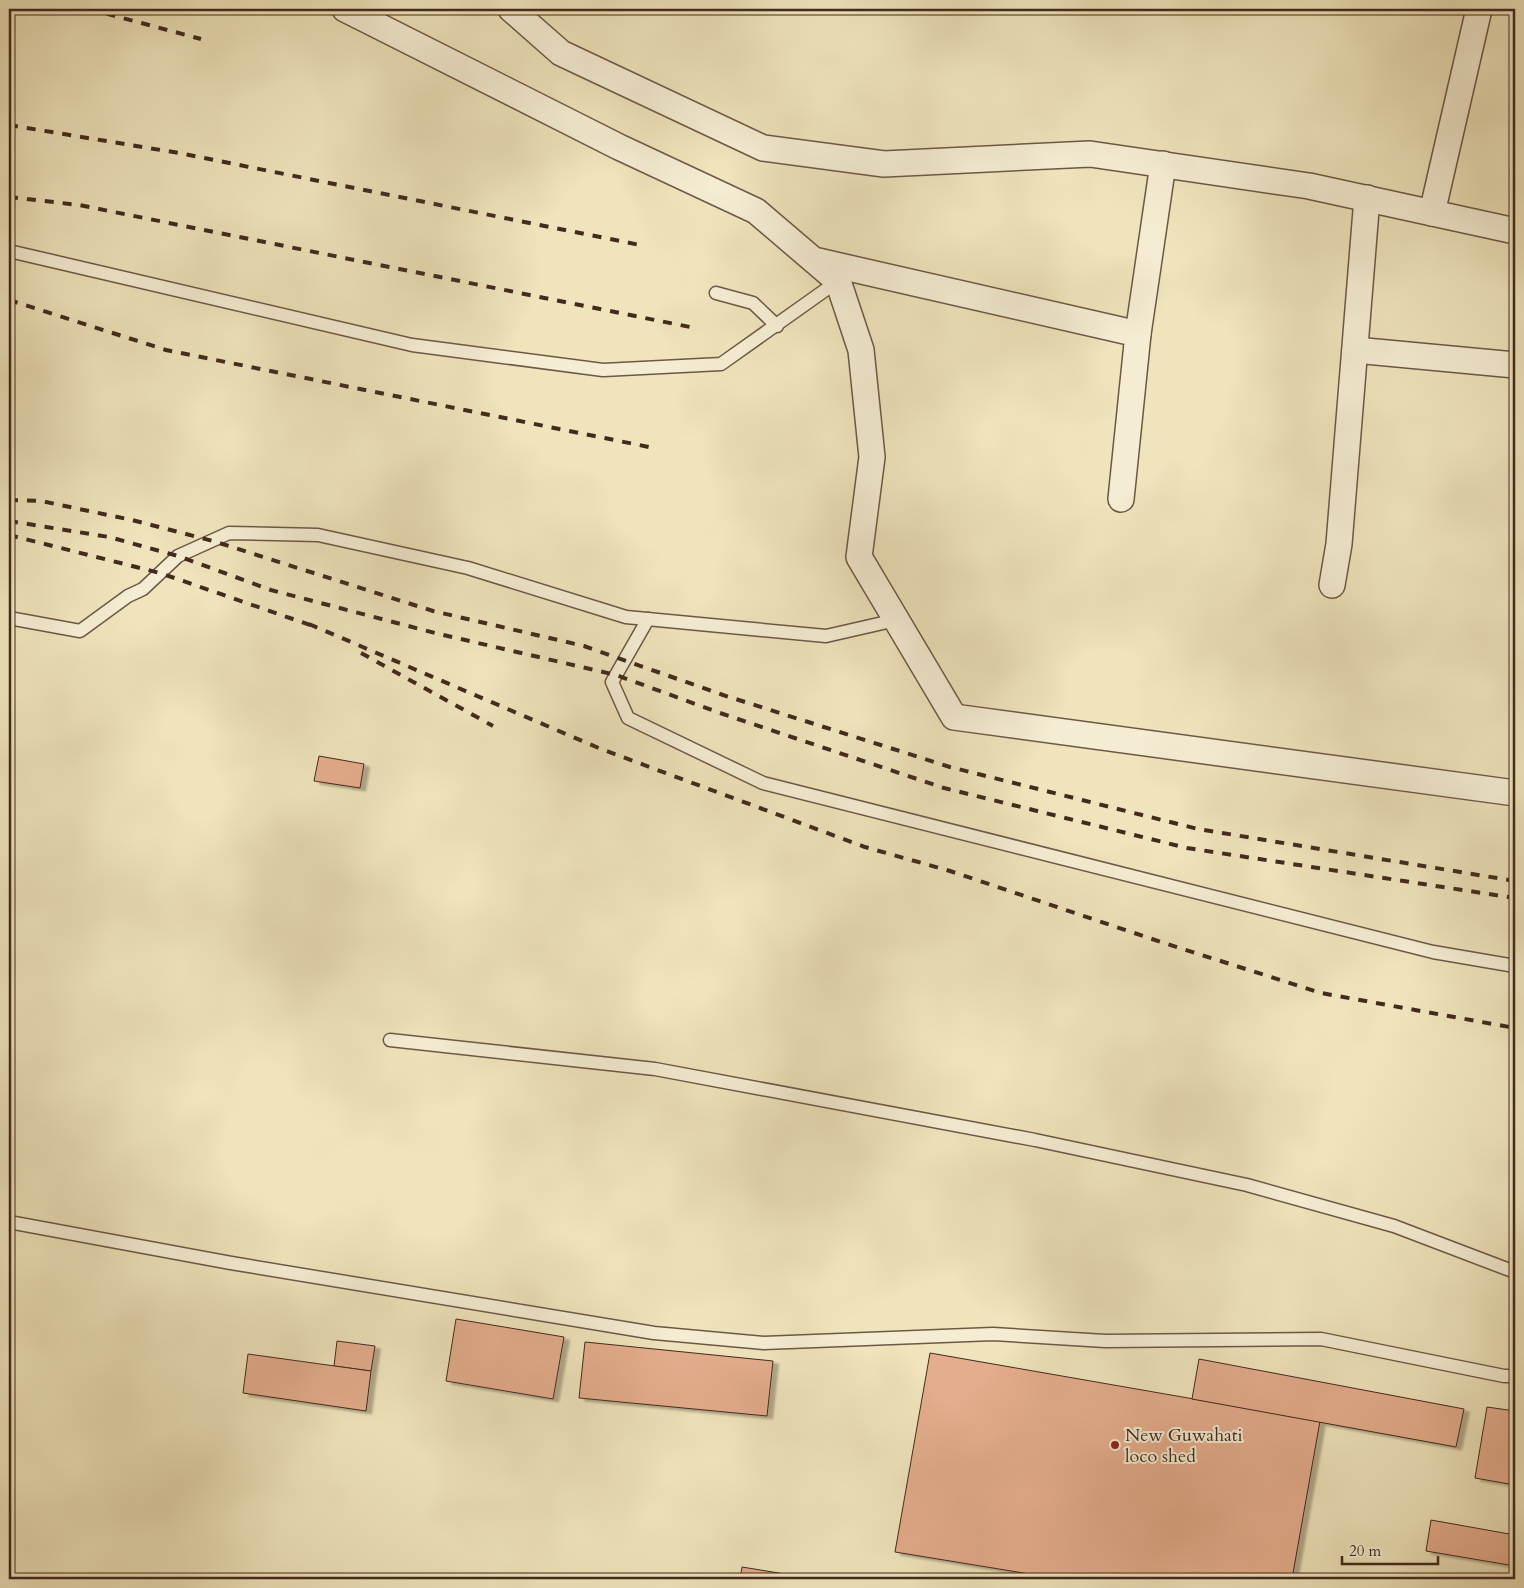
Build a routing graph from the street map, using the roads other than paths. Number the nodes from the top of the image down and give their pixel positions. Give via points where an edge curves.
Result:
1 (345, 9) edge
2 (511, 9) edge
3 (1479, 9) edge
4 (538, 18) edge
5 (1163, 164) junction
6 (1367, 198) junction
7 (1432, 213) junction
8 (1515, 231) edge
9 (9, 252) edge
10 (815, 261) junction
11 (838, 280) junction
12 (716, 294) dead end
13 (777, 326) junction
14 (1138, 334) junction
15 (1355, 350) junction
16 (1515, 365) edge
17 (1121, 499) dead end
18 (1332, 586) dead end
19 (9, 618) edge
20 (648, 619) junction
21 (896, 620) junction
22 (1515, 793) edge
23 (1515, 966) edge
24 (390, 1040) dead end
25 (9, 1222) edge
26 (1515, 1272) edge
27 (1515, 1376) edge

1 - 10 street via 619,147 756,211
2 - 4 street
3 - 7 street
4 - 5 street via 561,53 763,148 884,164 1090,154
5 - 6 street
5 - 14 street
6 - 7 street
6 - 15 street
7 - 8 street
9 - 13 lane via 412,345 603,370 721,364
10 - 11 street
10 - 14 street
11 - 13 lane
11 - 21 street via 861,350 872,457 859,557
12 - 13 lane via 752,303
14 - 17 street
15 - 16 street
15 - 18 street via 1340,544
19 - 20 lane via 80,631 143,589 178,556 229,534 318,535 468,568 626,617
20 - 21 lane via 826,636
20 - 23 lane via 612,682 628,718 763,783 1433,952
21 - 22 street via 954,717
24 - 26 lane via 655,1069 1035,1140 1256,1188 1394,1226
25 - 27 lane via 359,1285 654,1333 764,1343 993,1334 1105,1342 1321,1339

